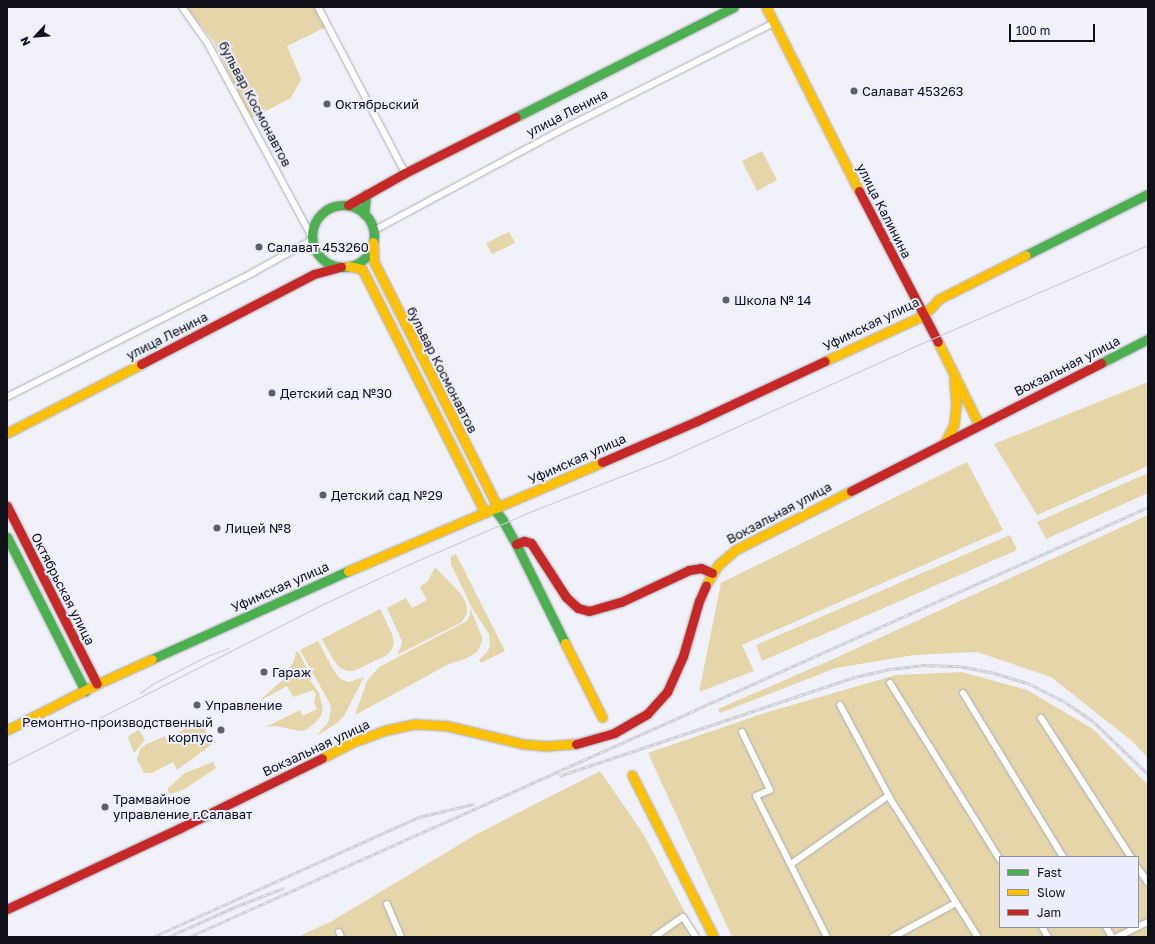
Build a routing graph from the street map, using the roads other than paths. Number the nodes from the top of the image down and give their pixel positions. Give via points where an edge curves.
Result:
1 (182, 7) edge
2 (318, 7) edge
3 (734, 7) edge
4 (766, 7) edge
5 (774, 23) junction
6 (406, 173) junction
7 (366, 194) junction
8 (1148, 194) edge
9 (348, 205) junction
10 (364, 214) junction
11 (373, 231) junction
12 (312, 239) junction
13 (373, 242) junction
14 (320, 257) junction
15 (344, 266) junction
16 (314, 274) junction
17 (924, 315) junction
18 (1148, 339) edge
19 (953, 375) junction
20 (7, 397) edge
21 (979, 425) junction
22 (7, 433) edge
23 (945, 442) junction
24 (7, 506) edge
25 (492, 510) junction
26 (7, 537) edge
27 (516, 544) junction
28 (32, 557) junction
29 (20, 564) junction
30 (712, 573) junction
31 (890, 683) dead end
32 (96, 684) junction
33 (84, 691) junction
34 (963, 693) dead end
35 (840, 705) dead end
36 (602, 717) dead end
37 (1041, 718) dead end
38 (7, 730) edge
39 (742, 732) dead end
40 (632, 775) dead end
41 (888, 796) junction
42 (1062, 856) edge
43 (1130, 856) edge
44 (999, 858) edge
45 (791, 864) junction
46 (1139, 870) edge
47 (1148, 884) edge
48 (956, 903) junction
49 (387, 904) dead end
50 (7, 908) edge
51 (1043, 928) edge
52 (1107, 928) edge
53 (1136, 928) edge
54 (401, 937) edge
55 (654, 937) edge
56 (696, 937) edge
57 (714, 937) edge
58 (827, 937) edge
59 (893, 937) edge
60 (978, 937) edge
61 (1048, 937) edge
62 (1112, 937) edge
63 (1117, 937) edge

1 - 12 street, бульвар Космонавтов via 208,44
2 - 6 street
3 - 6 street, улица Ленина
4 - 5 street, улица Калинина
5 - 11 street, улица Ленина via 570,126
5 - 17 street, улица Калинина
6 - 7 street, улица Ленина
7 - 9 street, улица Ленина
7 - 10 street
8 - 17 street, Уфимская улица via 939,299
9 - 10 street
9 - 12 street via 335,206 322,212 314,224
10 - 11 street
11 - 13 street
12 - 14 street
12 - 20 street, улица Ленина via 252,273
13 - 15 street, улица Ленина via 364,258 357,263
13 - 25 street, бульвар Космонавтов via 374,262
14 - 15 street via 333,265
14 - 16 street
15 - 16 street, улица Ленина
15 - 25 street, бульвар Космонавтов via 362,269
16 - 22 street, улица Ленина
17 - 19 street, улица Калинина
17 - 25 street, Уфимская улица via 697,421
18 - 21 street, Вокзальная улица
19 - 21 street, улица Калинина
19 - 23 street via 956,404 954,424
21 - 23 street, Вокзальная улица
23 - 30 street, Вокзальная улица via 752,540 725,557
24 - 28 street, Октябрьская улица
25 - 27 street, бульвар Космонавтов via 502,519
25 - 32 street, Уфимская улица via 343,573
26 - 29 street, Октябрьская улица
27 - 30 street via 524,540 531,543 566,597 578,608 589,611 621,602 690,570 701,568
27 - 36 street, бульвар Космонавтов
28 - 29 street
28 - 32 street, Октябрьская улица
29 - 33 street, Октябрьская улица
30 - 50 street, Вокзальная улица via 699,601 677,671 666,692 647,714 614,733 580,744 544,746 523,744 448,726 415,724 386,730 356,741 174,831
31 - 44 street
32 - 33 street, Уфимская улица
33 - 38 street, Уфимская улица
34 - 42 street
35 - 41 street
37 - 43 street
39 - 45 street via 770,790 756,796
40 - 57 street
41 - 45 street
41 - 48 street
45 - 58 street
46 - 47 street
48 - 59 street
48 - 60 street
49 - 54 street
51 - 61 street
52 - 62 street
53 - 63 street
55 - 56 street via 683,917

